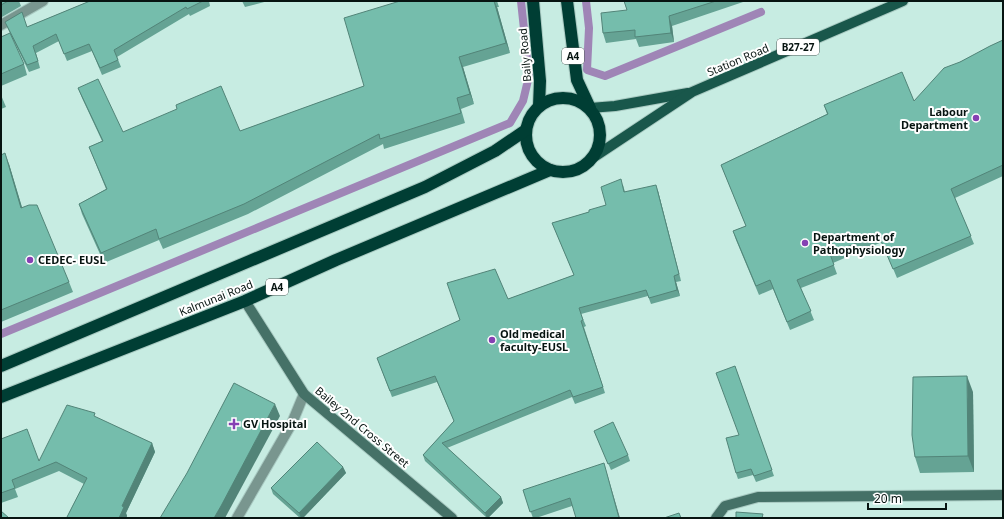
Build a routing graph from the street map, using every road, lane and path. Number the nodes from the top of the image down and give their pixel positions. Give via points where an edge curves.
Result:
1 (43, 1) edge
2 (533, 1) edge
3 (567, 1) edge
4 (903, 1) edge
5 (1, 25) edge
6 (692, 92) junction
7 (540, 106) junction
8 (590, 108) junction
9 (526, 130) junction
10 (594, 157) junction
11 (550, 170) junction
12 (245, 301) junction
13 (1, 366) edge
14 (304, 394) junction
15 (1, 397) edge
16 (1003, 495) edge
17 (237, 518) edge
18 (452, 518) edge
19 (716, 518) edge

1 - 5 street
2 - 7 highway, Baily Road
3 - 8 highway, A4 via 577,80
4 - 6 main road, Station Road / B27-27
6 - 8 main road, Station Road / B27-27
6 - 10 main road, Station Road / B27-27
7 - 8 highway via 552,99 565,98 578,100
7 - 9 highway via 531,117
8 - 10 highway via 597,118 601,132 600,145
9 - 11 highway via 526,143 531,154 539,164
9 - 13 highway, Kalmunai Road via 495,151 425,187
10 - 11 highway via 585,166 574,171 562,173
11 - 12 highway, Kalmunai Road / A4
12 - 14 street, Bailey 2nd Cross Street
12 - 15 highway, Kalmunai Road / A4
14 - 17 street via 292,423
14 - 18 street, Bailey 2nd Cross Street
16 - 19 street via 758,497 725,506

